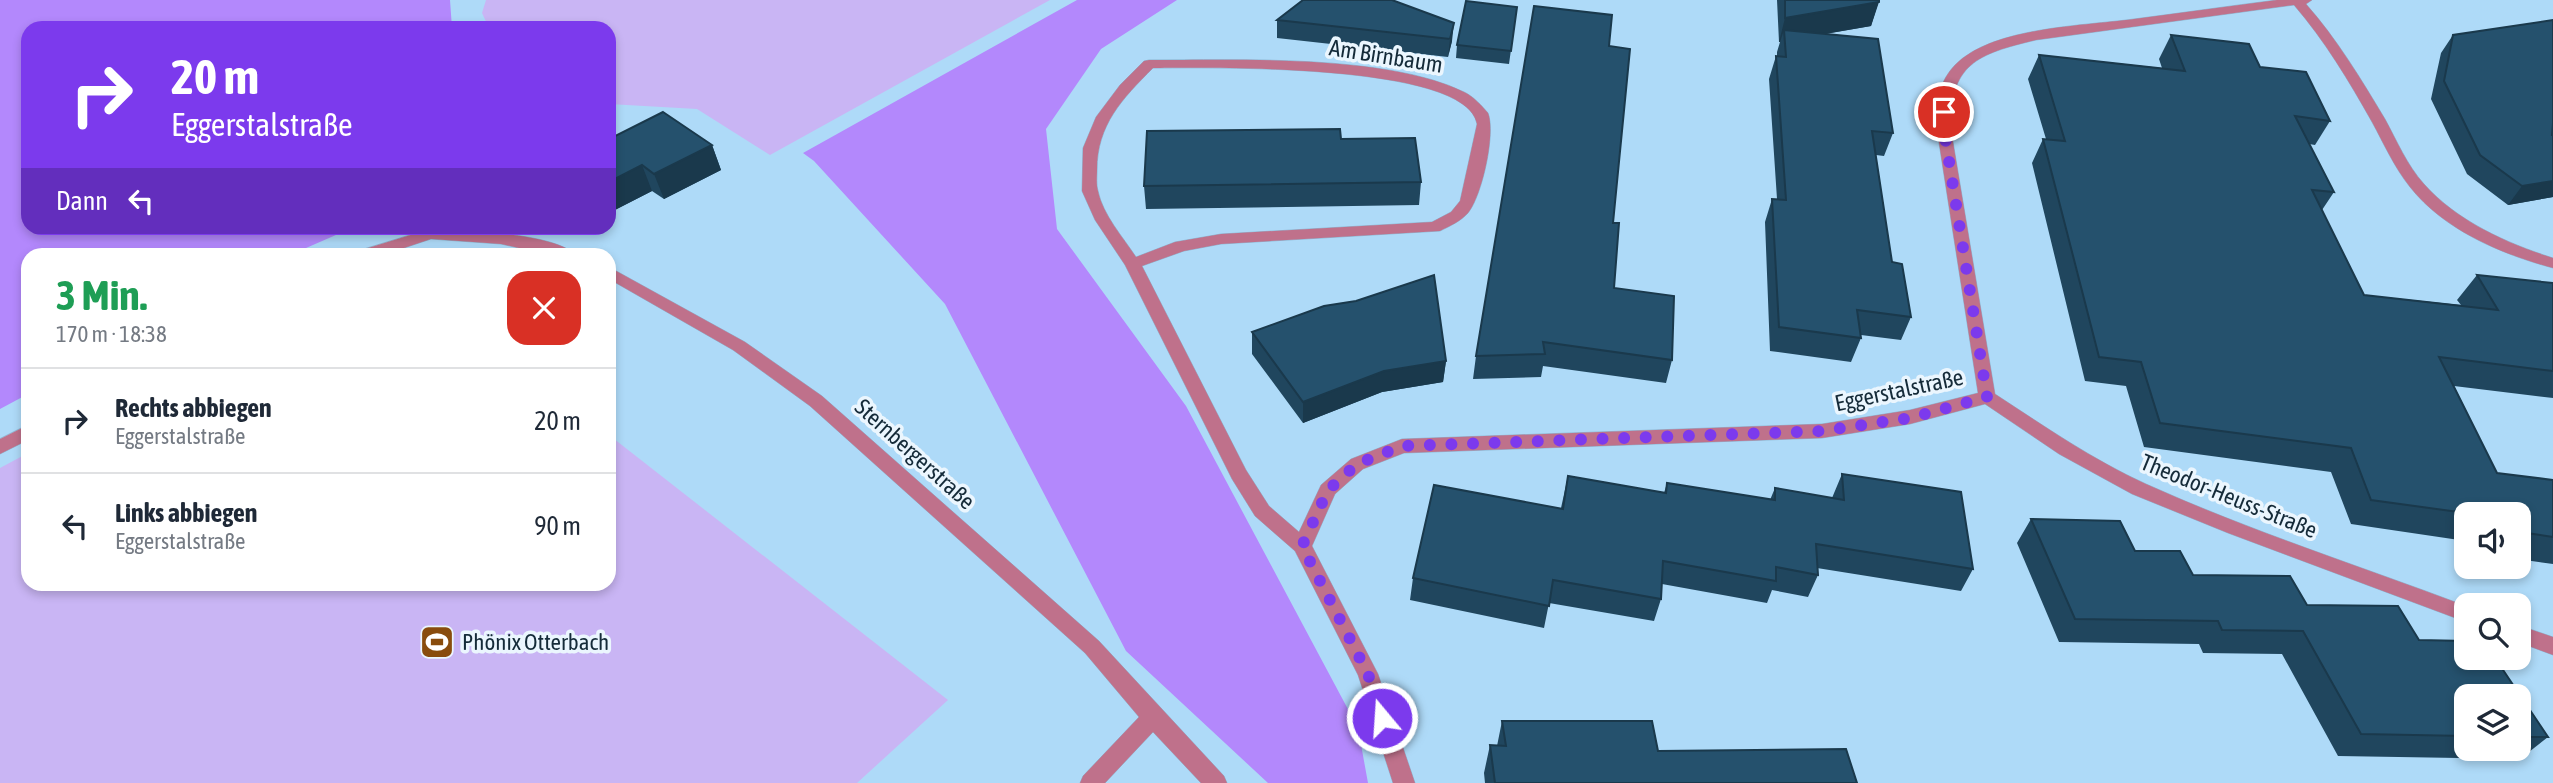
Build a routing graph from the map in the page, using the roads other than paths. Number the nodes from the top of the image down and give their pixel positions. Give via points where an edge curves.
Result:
1 (2301, 1) edge
2 (427, 235) edge
3 (444, 235) edge
4 (386, 248) edge
5 (551, 248) edge
6 (2553, 263) edge
7 (1133, 264) junction
8 (616, 276) edge
9 (1987, 397) junction
10 (21, 436) edge
11 (0, 447) edge
12 (1302, 546) junction
13 (2454, 610) edge
14 (2531, 638) edge
15 (2553, 646) edge
16 (1153, 717) junction
17 (1091, 783) edge
18 (1216, 783) edge
19 (1404, 783) edge

1 - 6 street via 2339,52 2421,191 2490,240
1 - 9 street, Eggerstalstraße via 2024,39 1974,57 1954,73 1944,94 1944,130
2 - 4 street
3 - 5 street
7 - 7 street, Am Birnbaum via 1103,220 1090,191 1090,148 1104,117 1149,64 1295,67 1390,76 1430,82 1466,96 1481,113 1484,134 1467,205 1456,218 1436,227 1221,239 1181,246
7 - 12 street, Am Birnbaum via 1239,474 1262,511
8 - 16 street, Sternbergerstraße via 739,346 816,401 1092,647
9 - 12 street, Eggerstalstraße via 1910,418 1822,431 1402,446 1357,464 1328,490
9 - 13 street, Theodor-Heuss-Straße via 2065,450 2139,489
10 - 11 street
12 - 19 street via 1368,674
14 - 15 street
16 - 17 street
16 - 18 street, Sternbergerstraße

